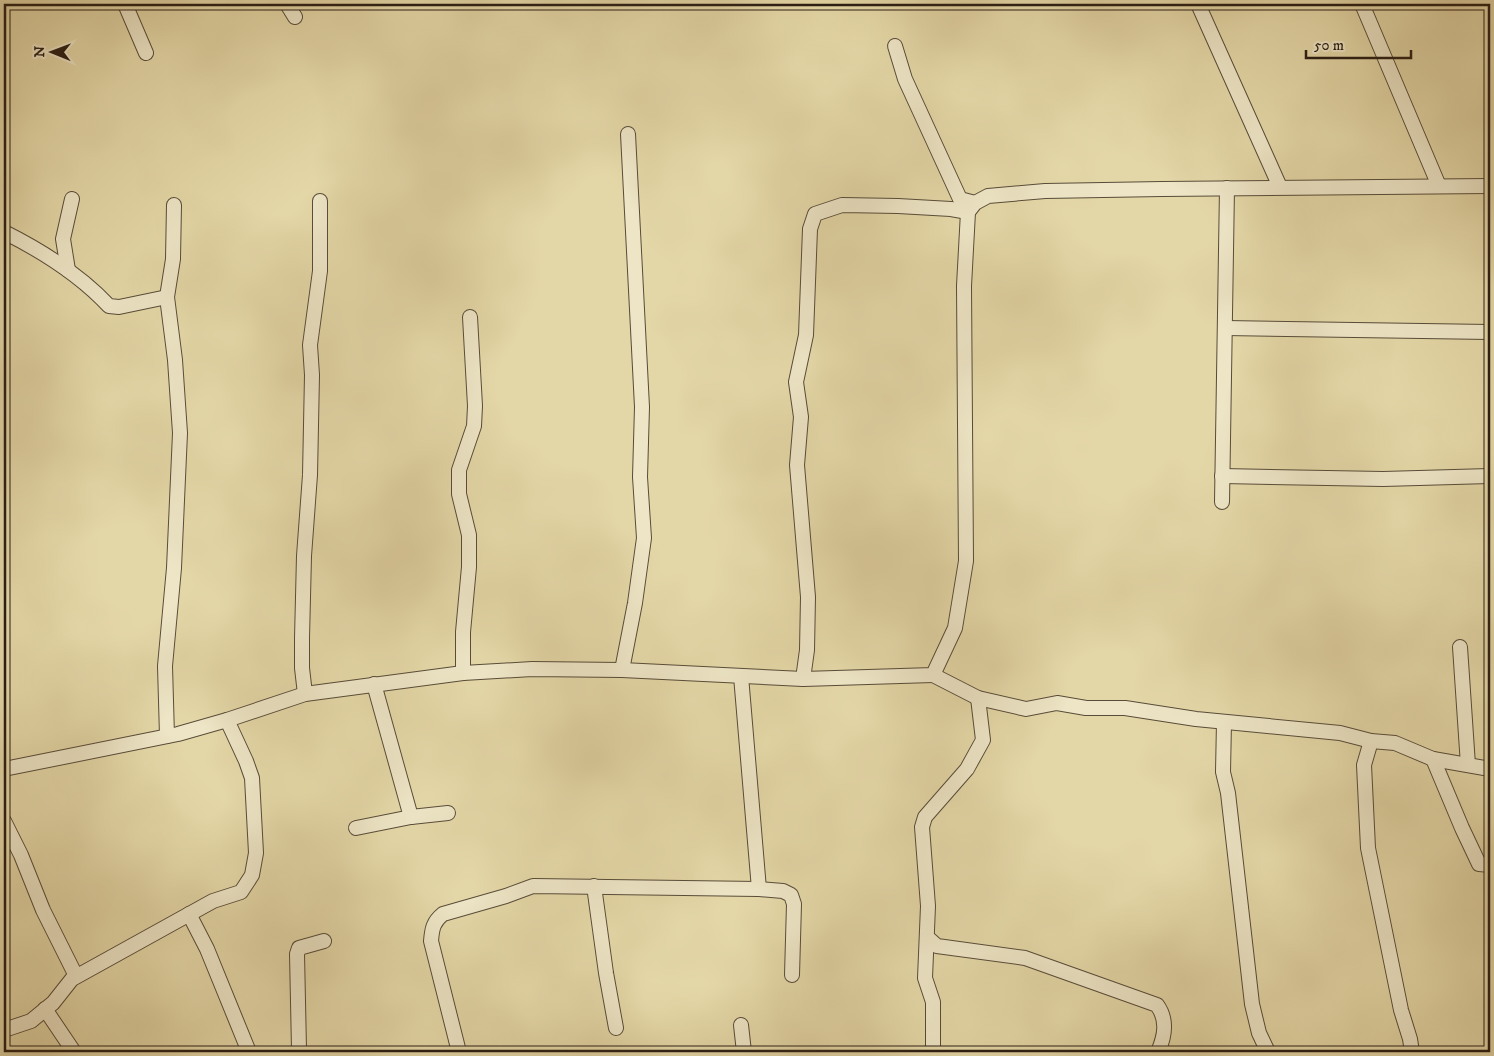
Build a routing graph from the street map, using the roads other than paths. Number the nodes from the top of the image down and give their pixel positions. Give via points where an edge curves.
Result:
1 (125, 4) edge
2 (287, 4) edge
3 (1198, 4) edge
4 (1362, 4) edge
5 (296, 17) dead end
6 (895, 46) dead end
7 (146, 54) dead end
8 (628, 134) dead end
9 (1439, 186) junction
10 (1490, 186) edge
11 (1228, 188) junction
12 (1280, 188) junction
13 (72, 199) dead end
14 (320, 201) dead end
15 (174, 205) dead end
16 (972, 207) junction
17 (4, 232) edge
18 (68, 270) junction
19 (167, 297) junction
20 (470, 318) dead end
21 (1225, 328) junction
22 (1490, 332) edge
23 (1222, 476) junction
24 (1490, 476) edge
25 (1222, 502) dead end
26 (1460, 647) dead end
27 (622, 670) junction
28 (463, 673) junction
29 (934, 675) junction
30 (741, 676) junction
31 (803, 679) junction
32 (374, 684) junction
33 (306, 694) junction
34 (978, 698) junction
35 (227, 720) junction
36 (1224, 722) junction
37 (167, 736) junction
38 (1371, 741) junction
39 (1433, 759) junction
40 (1468, 765) junction
41 (4, 770) edge
42 (1490, 770) edge
43 (448, 813) dead end
44 (411, 817) junction
45 (4, 821) edge
46 (356, 828) dead end
47 (1490, 865) edge
48 (594, 886) junction
49 (759, 889) junction
50 (189, 914) junction
51 (928, 938) junction
52 (324, 941) dead end
53 (792, 975) dead end
54 (76, 976) junction
55 (45, 1009) junction
56 (742, 1026) dead end
57 (616, 1028) dead end
58 (4, 1030) edge
59 (74, 1052) edge
60 (249, 1052) edge
61 (296, 1052) edge
62 (459, 1052) edge
63 (744, 1052) edge
64 (930, 1052) edge
65 (1158, 1052) edge
66 (1268, 1052) edge
67 (1412, 1052) edge

1 - 7 street
2 - 5 street
3 - 12 street
4 - 9 street
6 - 16 street via 905,79 960,199
8 - 27 street via 642,407 640,477 644,538
9 - 10 street
9 - 12 street
11 - 12 street
11 - 16 street via 1044,191 988,196
11 - 21 street
13 - 18 street via 63,239
14 - 33 street via 320,271 310,345 310,484 304,556 302,668
15 - 19 street via 173,259
16 - 29 street via 964,286 966,561 955,628
16 - 31 street via 842,205 815,214 810,229 806,335 796,382 801,417 797,465 808,597
17 - 18 street
18 - 19 street via 109,306 119,307
19 - 37 street via 180,433 174,568 165,666
20 - 28 street via 474,426 459,470 469,567
21 - 22 street
21 - 23 street
23 - 24 street via 1383,479
23 - 25 street
26 - 40 street
27 - 28 street via 532,669
27 - 30 street
28 - 32 street
29 - 31 street
29 - 34 street
30 - 31 street
30 - 49 street
32 - 33 street
32 - 44 street
33 - 35 street
34 - 36 street via 1026,709 1056,703 1086,708 1125,708
34 - 51 street via 983,740 967,769 925,817 922,827
35 - 37 street
35 - 50 street via 252,778 256,853 252,875 241,892 213,901
36 - 38 street via 1340,734
36 - 66 street via 1223,772 1252,1004 1258,1033
37 - 41 street
38 - 39 street via 1395,743
38 - 67 street via 1364,765 1368,848
39 - 40 street
39 - 47 street via 1479,864
40 - 42 street
43 - 44 street
44 - 46 street
45 - 54 street
48 - 49 street
48 - 57 street
48 - 62 street via 533,886 443,914 436,920 431,941
49 - 53 street via 792,895
50 - 54 street
50 - 60 street via 207,949
51 - 64 street via 925,978 933,1002 933,1048
51 - 65 street via 937,946 1025,958 1157,1004 1162,1011 1165,1030
52 - 61 street via 299,948 297,954 299,1049
54 - 55 street
55 - 58 street via 31,1021
55 - 59 street
56 - 63 street

